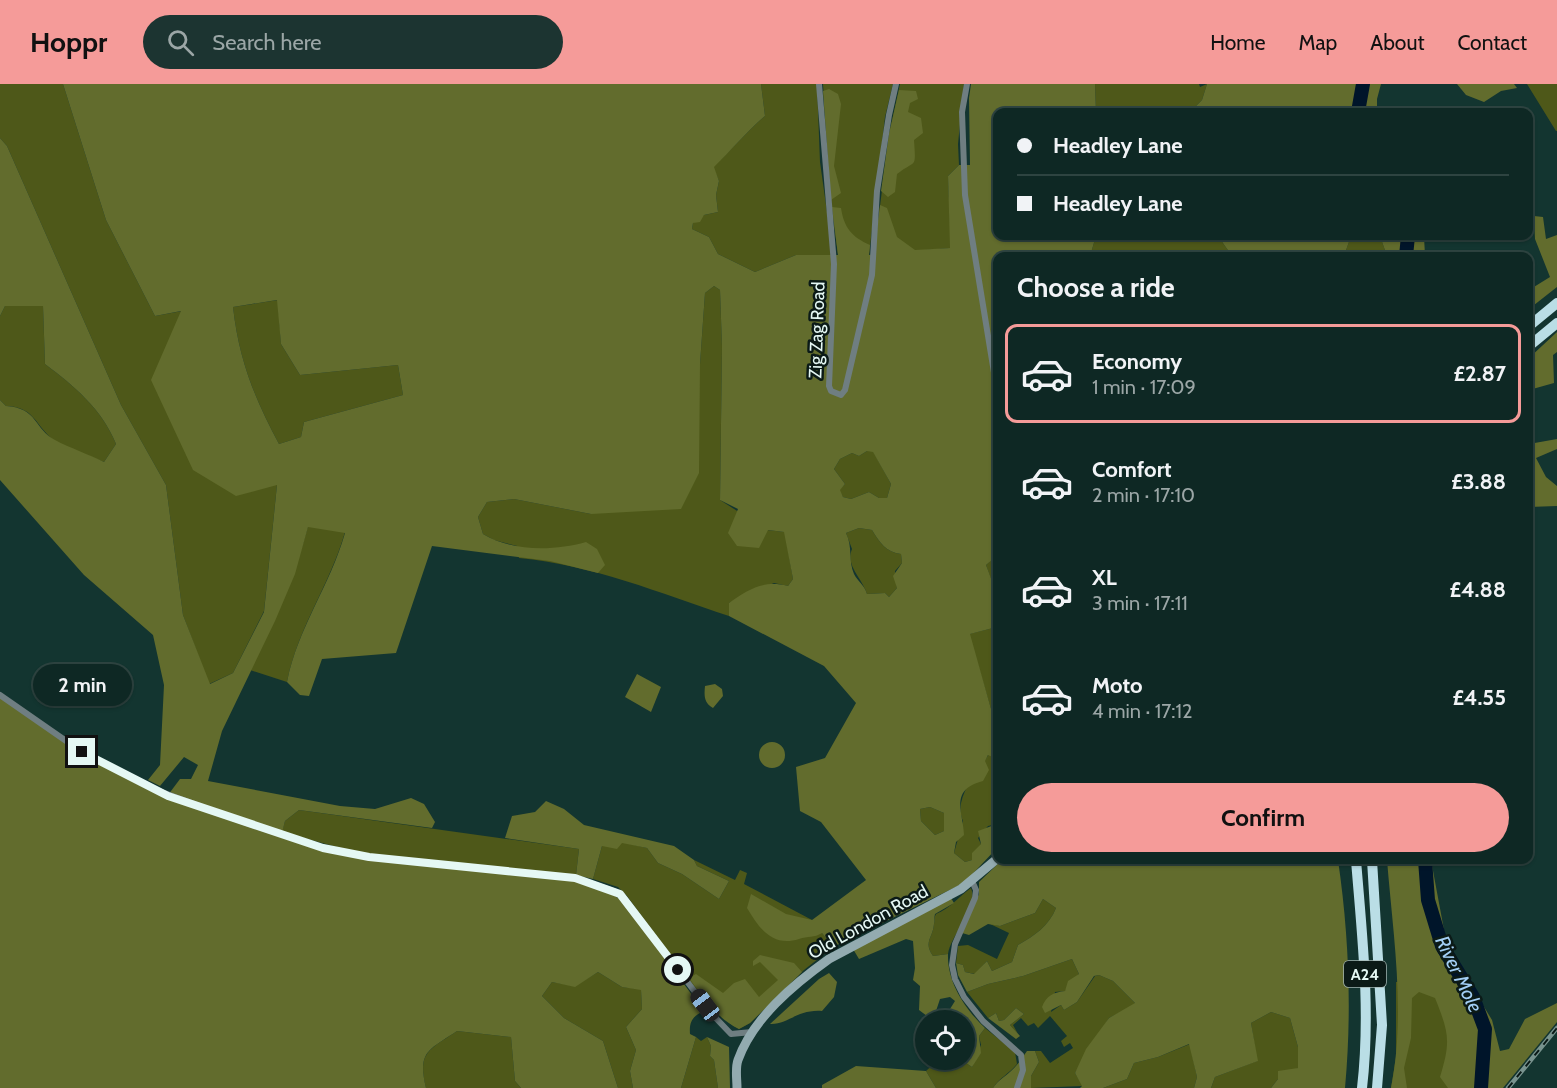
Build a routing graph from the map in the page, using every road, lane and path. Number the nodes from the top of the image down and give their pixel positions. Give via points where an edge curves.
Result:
1 (819, 84) edge
2 (896, 84) edge
3 (967, 84) edge
4 (1557, 303) edge
5 (1533, 323) edge
6 (1557, 323) edge
7 (1533, 343) edge
8 (993, 366) edge
9 (0, 695) edge
10 (993, 862) edge
11 (1356, 864) edge
12 (1372, 864) edge
13 (972, 881) junction
14 (752, 1032) junction
15 (737, 1088) edge
16 (1017, 1088) edge
17 (1362, 1088) edge
18 (1377, 1088) edge

1 - 2 street, Zig Zag Road via 834,264 830,386 835,395 840,395 845,390 872,275 879,181
3 - 8 street via 962,112 965,195
4 - 5 highway
6 - 7 highway
9 - 14 street via 82,752 149,786 323,848 369,857 575,878 614,891 625,899 710,1012 732,1034
10 - 13 main road, Old London Road
11 - 17 highway, A24 via 1367,991
12 - 18 highway, A24 via 1382,1025
13 - 14 main road, Old London Road via 829,959 796,986
13 - 16 street via 975,898 955,944 953,972 964,997 983,1021 1021,1055 1023,1070
14 - 15 main road, Old London Road via 737,1062

